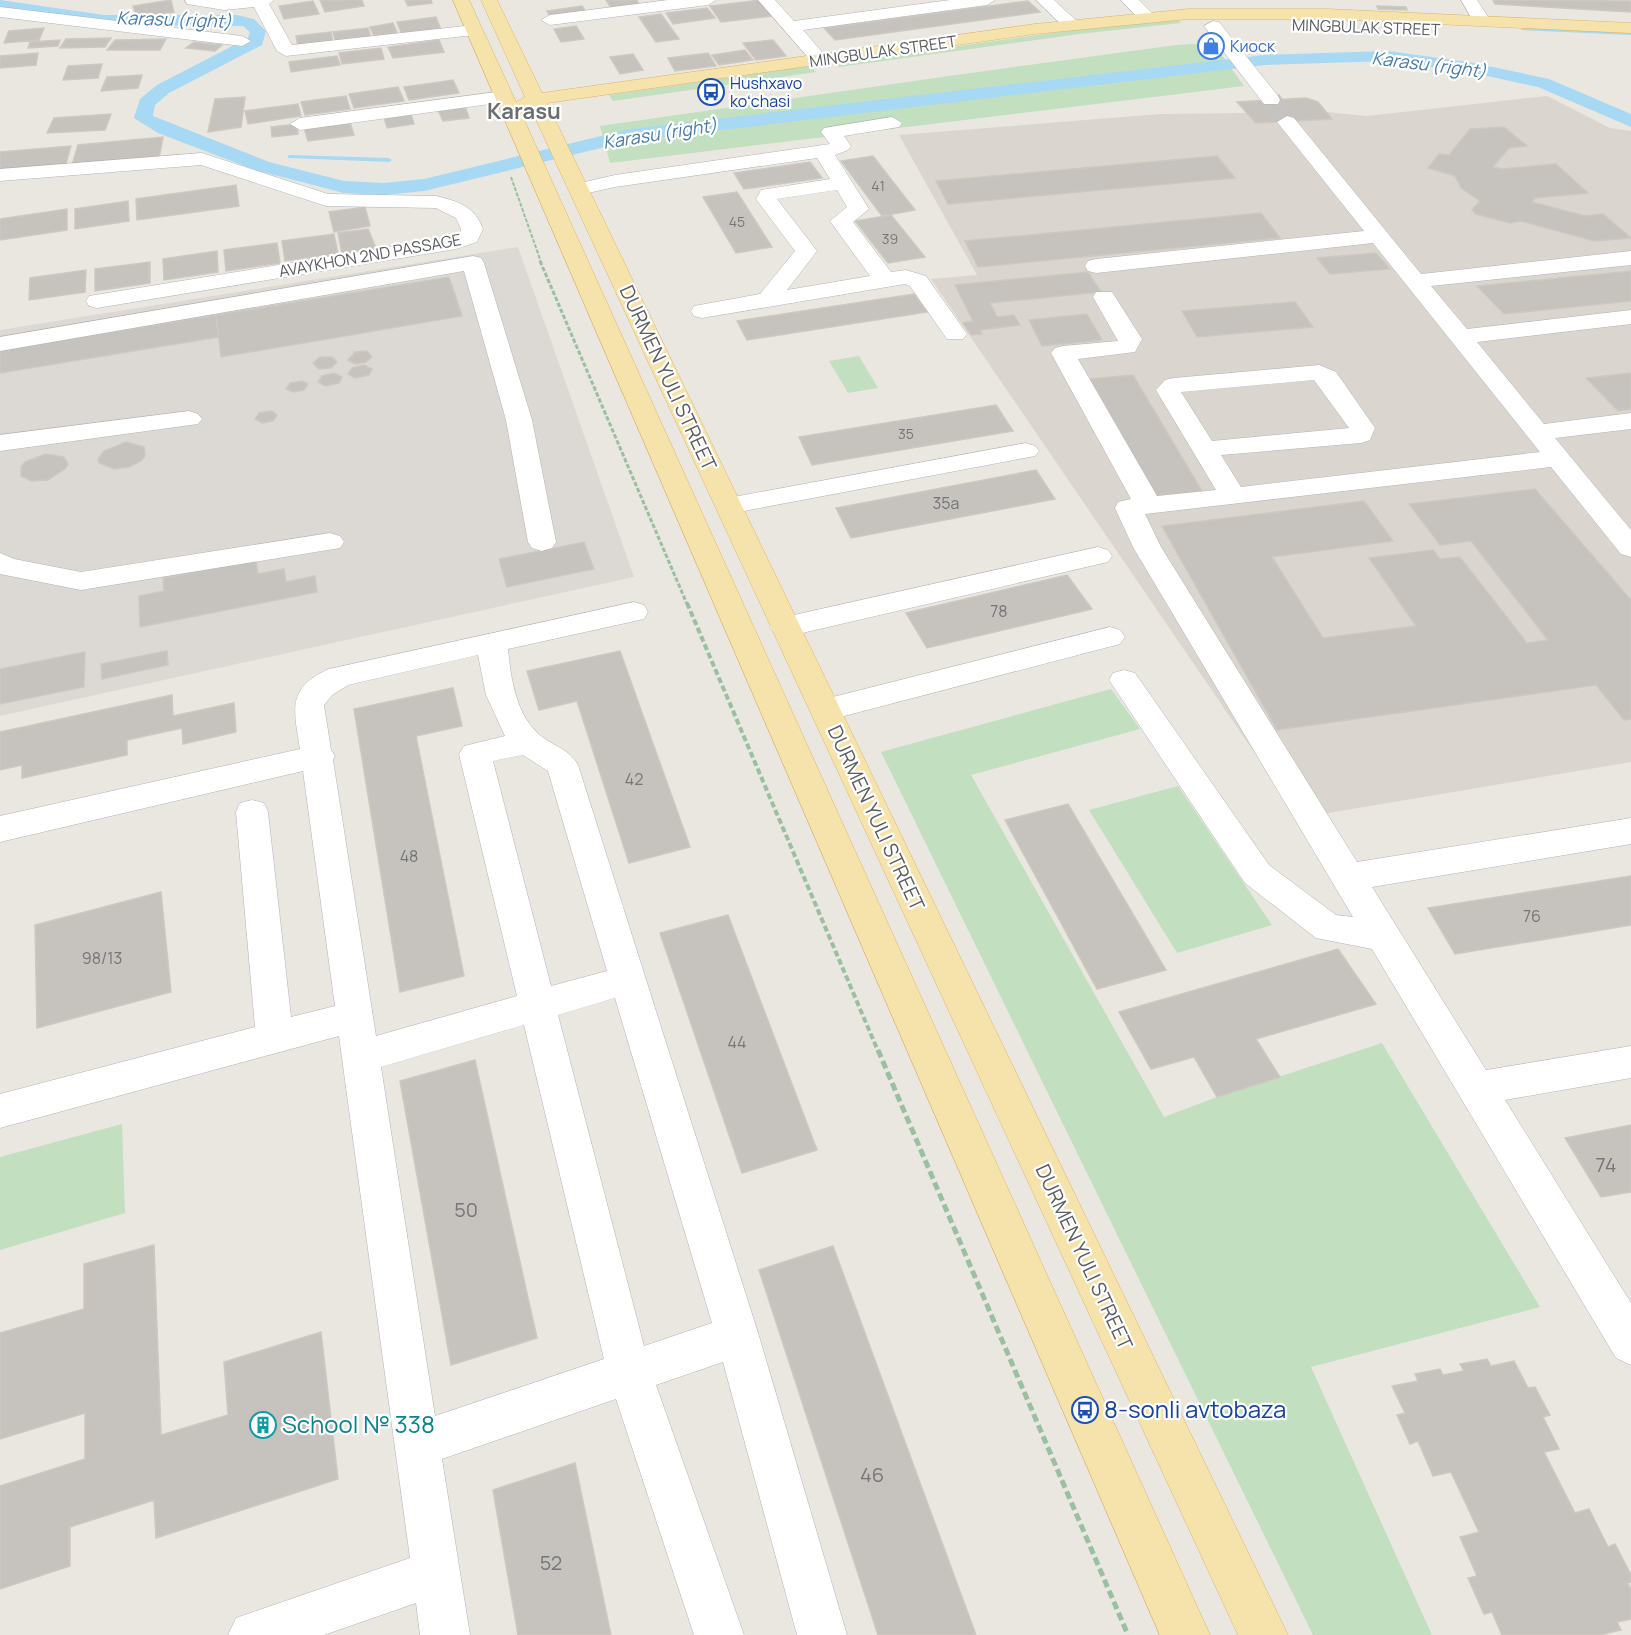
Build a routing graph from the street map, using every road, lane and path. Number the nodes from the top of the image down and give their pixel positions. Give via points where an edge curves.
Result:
1 (193, 0) edge
2 (263, 0) edge
3 (461, 0) edge
4 (489, 0) edge
5 (708, 0) edge
6 (766, 0) edge
7 (987, 0) edge
8 (1044, 0) edge
9 (1129, 0) edge
10 (1470, 0) edge
11 (0, 12) edge
12 (1147, 17) junction
13 (550, 20) dead end
14 (1208, 20) junction
15 (1072, 25) junction
16 (1491, 25) junction
17 (790, 27) junction
18 (1631, 28) edge
19 (474, 30) junction
20 (242, 40) dead end
21 (1631, 42) edge
22 (819, 60) junction
23 (832, 75) junction
24 (688, 96) dead end
25 (536, 99) junction
26 (1271, 100) tunnel mouth
27 (507, 105) junction
28 (566, 114) dead end
29 (544, 117) junction
30 (1287, 122) tunnel mouth
31 (892, 123) dead end
32 (300, 124) dead end
33 (823, 151) junction
34 (547, 164) junction
35 (0, 175) edge
36 (843, 183) junction
37 (1380, 236) junction
38 (1631, 258) edge
39 (1096, 266) dead end
40 (885, 280) junction
41 (1416, 281) junction
42 (1104, 297) dead end
43 (766, 300) junction
44 (97, 301) dead end
45 (702, 311) dead end
46 (1631, 317) edge
47 (956, 334) dead end
48 (1461, 337) junction
49 (0, 345) edge
50 (189, 419) dead end
51 (1631, 421) edge
52 (1538, 432) junction
53 (0, 443) edge
54 (1204, 449) junction
55 (1026, 451) dead end
56 (1558, 458) junction
57 (1233, 496) junction
58 (1148, 505) junction
59 (728, 506) junction
60 (330, 542) dead end
61 (542, 542) dead end
62 (1630, 545) edge
63 (1098, 556) dead end
64 (0, 562) edge
65 (634, 612) dead end
66 (785, 627) junction
67 (1110, 637) dead end
68 (492, 642) junction
69 (1124, 680) dead end
70 (825, 710) junction
71 (528, 742) junction
72 (319, 756) junction
73 (252, 812) dead end
74 (0, 829) edge
75 (1631, 831) edge
76 (1349, 877) junction
77 (1384, 936) junction
78 (627, 980) junction
79 (538, 1006) junction
80 (356, 1016) junction
81 (275, 1038) junction
82 (362, 1056) junction
83 (1631, 1062) edge
84 (1476, 1088) junction
85 (0, 1111) edge
86 (737, 1336) junction
87 (1631, 1343) edge
88 (629, 1372) junction
89 (416, 1445) junction
90 (435, 1573) junction
91 (253, 1635) edge
92 (445, 1635) edge
93 (719, 1635) edge
94 (822, 1635) edge
95 (1128, 1635) edge
96 (1185, 1635) edge
97 (1263, 1635) edge

1 - 2 street via 224,5
2 - 19 street via 286,51
3 - 19 main road, DURMEN YULI STREET
4 - 25 main road, DURMEN YULI STREET
5 - 13 street
6 - 17 street
7 - 17 street
8 - 15 street
9 - 12 street
10 - 16 street
11 - 20 street
12 - 14 main road, MINGBULAK STREET
12 - 15 main road, MINGBULAK STREET
14 - 16 main road, MINGBULAK STREET
14 - 23 main road, MINGBULAK STREET
14 - 26 street
15 - 22 main road, MINGBULAK STREET
16 - 18 main road, MINGBULAK STREET
16 - 21 main road, MINGBULAK STREET
17 - 22 street
19 - 27 main road, DURMEN YULI STREET
22 - 23 main road
22 - 25 main road, MINGBULAK STREET
23 - 24 main road, MINGBULAK STREET
25 - 27 main road, MINGBULAK STREET
25 - 29 main road, DURMEN YULI STREET
27 - 29 main road
27 - 32 street
27 - 34 main road, DURMEN YULI STREET
28 - 29 main road
29 - 34 main road, DURMEN YULI STREET
30 - 37 street
31 - 33 street via 831,132 841,146
33 - 34 street via 615,181
33 - 36 street
34 - 59 main road, DURMEN YULI STREET
34 - 95 path via 511,177 531,239
34 - 96 main road, DURMEN YULI STREET
35 - 44 street, AVAYKHON 2ND PASSAGE via 202,159 326,200 444,204 466,214 472,230 469,237 456,243
36 - 40 street via 859,209 841,221
36 - 43 street via 768,194 766,199 806,251
37 - 39 street
37 - 41 street
38 - 41 street
40 - 43 street
40 - 47 street via 906,277 918,281
41 - 48 street
42 - 58 street via 1130,339 1127,346 1063,353
43 - 45 street
46 - 48 street
48 - 52 street
49 - 61 street via 473,263 519,420
50 - 53 street
51 - 52 street
52 - 56 street
54 - 54 street via 1168,390 1174,385 1319,372 1327,377 1362,428 1361,435
54 - 57 street
55 - 59 street
56 - 57 street
56 - 62 street
57 - 58 street
58 - 76 street via 1128,508
59 - 66 main road, DURMEN YULI STREET
60 - 64 street via 81,581
63 - 66 street
65 - 68 street
66 - 70 main road, DURMEN YULI STREET
67 - 70 street
68 - 71 street via 496,681 516,728
68 - 72 street via 340,676 323,684 309,705
69 - 77 street via 1257,874 1328,928
70 - 97 main road, DURMEN YULI STREET
71 - 78 street via 562,765
71 - 79 street via 475,754
72 - 74 street
72 - 80 street
73 - 81 street
75 - 76 street
76 - 77 street
77 - 84 street
78 - 79 street
78 - 86 street
79 - 82 street
79 - 88 street
80 - 81 street
80 - 82 street
81 - 85 street
82 - 89 street
83 - 84 street
84 - 87 street
86 - 88 street
86 - 94 street
88 - 89 street
88 - 93 street
89 - 90 street
90 - 91 street
90 - 92 street

